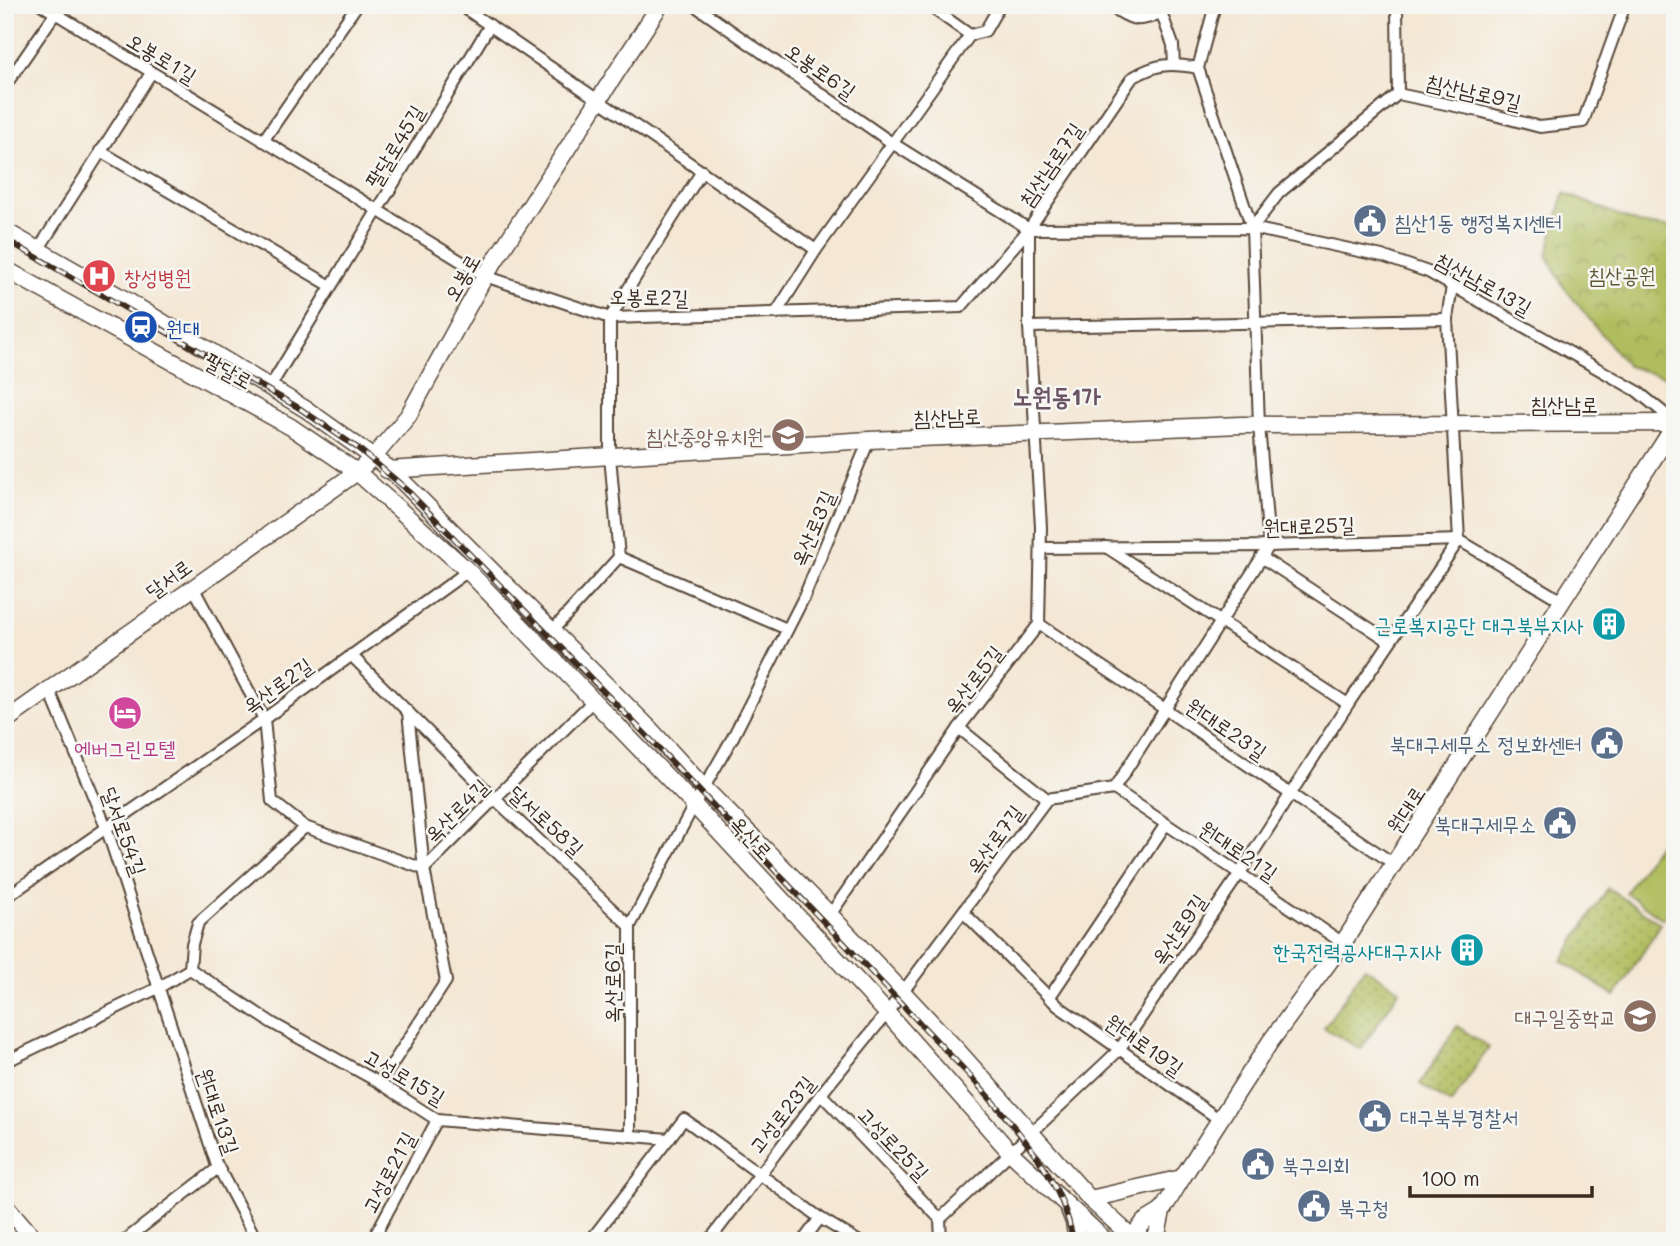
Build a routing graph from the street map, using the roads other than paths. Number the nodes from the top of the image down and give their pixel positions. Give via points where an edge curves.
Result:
1 (42, 5) edge
2 (357, 5) edge
3 (460, 5) edge
4 (660, 5) edge
5 (694, 5) edge
6 (928, 5) edge
7 (1000, 5) edge
8 (1108, 5) edge
9 (1215, 5) edge
10 (1397, 5) edge
11 (1625, 5) edge
12 (1161, 9) edge
13 (58, 10) edge
14 (490, 25) junction
15 (970, 35) junction
16 (1174, 64) junction
17 (1198, 68) junction
18 (150, 73) junction
19 (5, 86) edge
20 (1398, 94) junction
21 (599, 99) junction
22 (263, 141) junction
23 (892, 143) junction
24 (100, 151) junction
25 (702, 171) junction
26 (377, 211) junction
27 (1252, 228) junction
28 (1029, 229) junction
29 (5, 231) edge
30 (38, 250) junction
31 (816, 250) junction
32 (5, 269) edge
33 (485, 276) junction
34 (331, 286) junction
35 (1452, 286) junction
36 (776, 313) junction
37 (610, 318) junction
38 (1447, 318) junction
39 (1255, 321) junction
40 (1028, 327) junction
41 (270, 387) junction
42 (1452, 424) junction
43 (1675, 424) edge
44 (1259, 425) junction
45 (1037, 433) junction
46 (869, 440) junction
47 (610, 456) junction
48 (373, 457) junction
49 (391, 470) junction
50 (357, 472) junction
51 (1459, 540) junction
52 (1269, 545) junction
53 (1106, 547) junction
54 (1041, 548) junction
55 (618, 557) junction
56 (1261, 557) junction
57 (468, 571) junction
58 (192, 587) junction
59 (1563, 601) junction
60 (1220, 621) junction
61 (1039, 624) junction
62 (788, 629) junction
63 (552, 631) junction
64 (1389, 641) junction
65 (351, 655) junction
66 (49, 689) junction
67 (593, 701) junction
68 (1348, 704) junction
69 (1164, 709) junction
70 (408, 712) junction
71 (264, 719) junction
72 (5, 721) edge
73 (959, 727) junction
74 (704, 788) junction
75 (1114, 789) junction
76 (1291, 794) junction
77 (495, 799) junction
78 (1047, 799) junction
79 (694, 805) junction
80 (1166, 824) junction
81 (106, 827) junction
82 (305, 827) junction
83 (1394, 864) junction
84 (424, 869) junction
85 (1240, 873) junction
86 (5, 898) edge
87 (963, 912) junction
88 (830, 915) junction
89 (630, 926) junction
90 (1343, 943) junction
91 (190, 969) junction
92 (158, 988) junction
93 (903, 993) junction
94 (1049, 998) junction
95 (887, 1013) junction
96 (1119, 1050) junction
97 (5, 1062) edge
98 (380, 1083) junction
99 (821, 1094) junction
100 (437, 1120) junction
101 (1220, 1121) junction
102 (1030, 1133) junction
103 (630, 1136) junction
104 (669, 1139) junction
105 (1010, 1152) junction
106 (218, 1168) junction
107 (759, 1174) junction
108 (1182, 1178) junction
109 (1090, 1199) junction
110 (5, 1205) edge
111 (1068, 1207) junction
112 (1162, 1211) junction
113 (820, 1218) junction
114 (940, 1219) junction
115 (1132, 1240) edge
116 (36, 1241) edge
117 (124, 1241) edge
118 (257, 1241) edge
119 (372, 1241) edge
120 (590, 1241) edge
121 (709, 1241) edge
122 (803, 1241) edge
123 (858, 1241) edge
124 (941, 1241) edge
125 (1077, 1241) edge
126 (1106, 1241) edge
127 (1153, 1241) edge

1 - 13 street, 오봉로1길
2 - 22 street
3 - 14 street
4 - 21 main road, 오봉로
5 - 23 street, 오봉로6길
6 - 15 street
7 - 15 street via 985,32
8 - 12 street via 1126,18 1147,20
9 - 17 street
10 - 20 street
11 - 20 street, 침산남로9길 via 1583,122 1540,127
12 - 16 street
13 - 18 street, 오봉로1길
13 - 19 street
14 - 21 street
14 - 26 street, 팔달로45길
15 - 23 street
16 - 17 street, 침산남로7길
16 - 28 street, 침산남로7길 via 1151,67 1132,78
17 - 27 street
18 - 22 street, 오봉로1길
18 - 24 street
20 - 27 street, 침산남로9길 via 1279,193
21 - 25 street
21 - 33 main road, 오봉로
22 - 26 street, 오봉로1길
23 - 28 street, 오봉로6길
23 - 31 street
24 - 30 street
24 - 34 street
25 - 31 street
25 - 37 street
26 - 33 street, 오봉로1길
26 - 34 street, 팔달로45길
27 - 28 street, 침산남로13길
27 - 35 street, 침산남로13길 via 1382,256
27 - 39 street
28 - 36 street, 오봉로2길 via 961,307
28 - 40 street, 침산남로7길
29 - 30 main road
30 - 41 main road
31 - 36 street
32 - 50 main road, 팔달로 via 290,427
33 - 37 street, 오봉로2길
33 - 48 main road, 오봉로 via 408,416
34 - 41 street, 팔달로45길
35 - 38 street
35 - 43 street, 침산남로13길 via 1637,391
36 - 37 street, 오봉로2길
37 - 47 street
38 - 39 street
38 - 42 street
39 - 40 street
39 - 44 street
40 - 45 street, 침산남로7길
41 - 48 main road
42 - 43 main road, 침산남로
42 - 44 main road, 침산남로
42 - 51 street
43 - 59 main road, 원대로
44 - 45 main road, 침산남로
44 - 52 street
45 - 46 main road, 침산남로
45 - 54 street
46 - 47 main road, 침산남로
46 - 62 street, 옥산로3길
47 - 49 main road, 침산남로
47 - 55 street
48 - 49 main road
48 - 50 main road, 오봉로
49 - 50 main road, 침산남로
49 - 63 main road
50 - 57 main road, 옥산로
50 - 58 main road, 달서로
51 - 52 street, 원대로25길
51 - 59 street
51 - 64 street, 옥산로9길
52 - 53 street, 원대로25길
52 - 56 street
53 - 54 street, 원대로25길
53 - 60 street
54 - 61 street
55 - 62 street
55 - 63 street
56 - 60 street
56 - 64 street
57 - 65 street, 옥산로2길
57 - 67 main road, 옥산로
58 - 66 main road, 달서로
58 - 71 street
59 - 83 main road, 원대로
60 - 68 street
60 - 69 street
61 - 69 street, 원대로23길
61 - 73 street, 옥산로5길
62 - 74 street, 옥산로3길
63 - 74 main road
64 - 68 street, 옥산로9길
65 - 70 street, 달서로58길
65 - 71 street, 옥산로2길
66 - 72 main road, 달서로
66 - 81 street, 달서로54길
67 - 77 street, 옥산로4길
67 - 79 main road, 옥산로
68 - 76 street, 옥산로9길
69 - 75 street
69 - 76 street, 원대로23길
70 - 77 street, 달서로58길
70 - 84 street
71 - 81 street, 옥산로2길
71 - 82 street via 272,801
73 - 78 street
73 - 88 street, 옥산로5길
74 - 79 street, 옥산로3길
74 - 88 main road
75 - 78 street, 옥산로7길
75 - 80 street, 원대로21길
76 - 83 street, 원대로23길
76 - 85 street, 옥산로9길
77 - 84 street, 옥산로4길
77 - 89 street, 달서로58길
78 - 87 street, 옥산로7길
79 - 89 street, 옥산로6길
79 - 95 main road, 옥산로
80 - 85 street, 원대로21길
80 - 94 street
81 - 86 street, 옥산로2길
81 - 92 street, 달서로54길
82 - 84 street
82 - 91 street via 198,923
83 - 90 main road, 원대로
84 - 98 street, 옥산로4길 via 446,981
85 - 90 street, 원대로21길
85 - 96 street, 옥산로9길
87 - 93 street, 옥산로7길
87 - 94 street, 원대로19길
88 - 93 main road
89 - 103 street, 옥산로6길
90 - 101 main road, 원대로 via 1270,1042
91 - 92 street
91 - 98 street, 고성로15길 via 272,1023
92 - 97 street
92 - 106 street, 원대로13길
93 - 95 street, 옥산로7길
93 - 102 main road
94 - 96 street, 원대로19길
95 - 99 street, 고성로23길
95 - 105 main road, 옥산로
96 - 101 street, 원대로19길
96 - 102 street, 옥산로9길
98 - 100 street, 고성로15길
99 - 107 street, 고성로23길
99 - 114 street, 고성로25길
100 - 103 street, 고성로15길
100 - 119 street, 고성로21길
101 - 108 main road, 원대로
102 - 105 street, 옥산로9길
102 - 109 main road
103 - 104 street, 고성로15길
104 - 107 street via 684,1119
104 - 120 street
105 - 111 main road, 옥산로
105 - 114 street
106 - 117 street
106 - 118 street, 원대로13길
107 - 113 street
107 - 121 street, 고성로23길
108 - 109 main road
108 - 112 main road, 원대로
109 - 115 main road
110 - 116 main road
111 - 125 main road
111 - 126 main road, 옥산로
112 - 115 main road, 원대로 via 1144,1222
112 - 127 main road, 원대로
113 - 122 street
113 - 123 street
114 - 124 street

